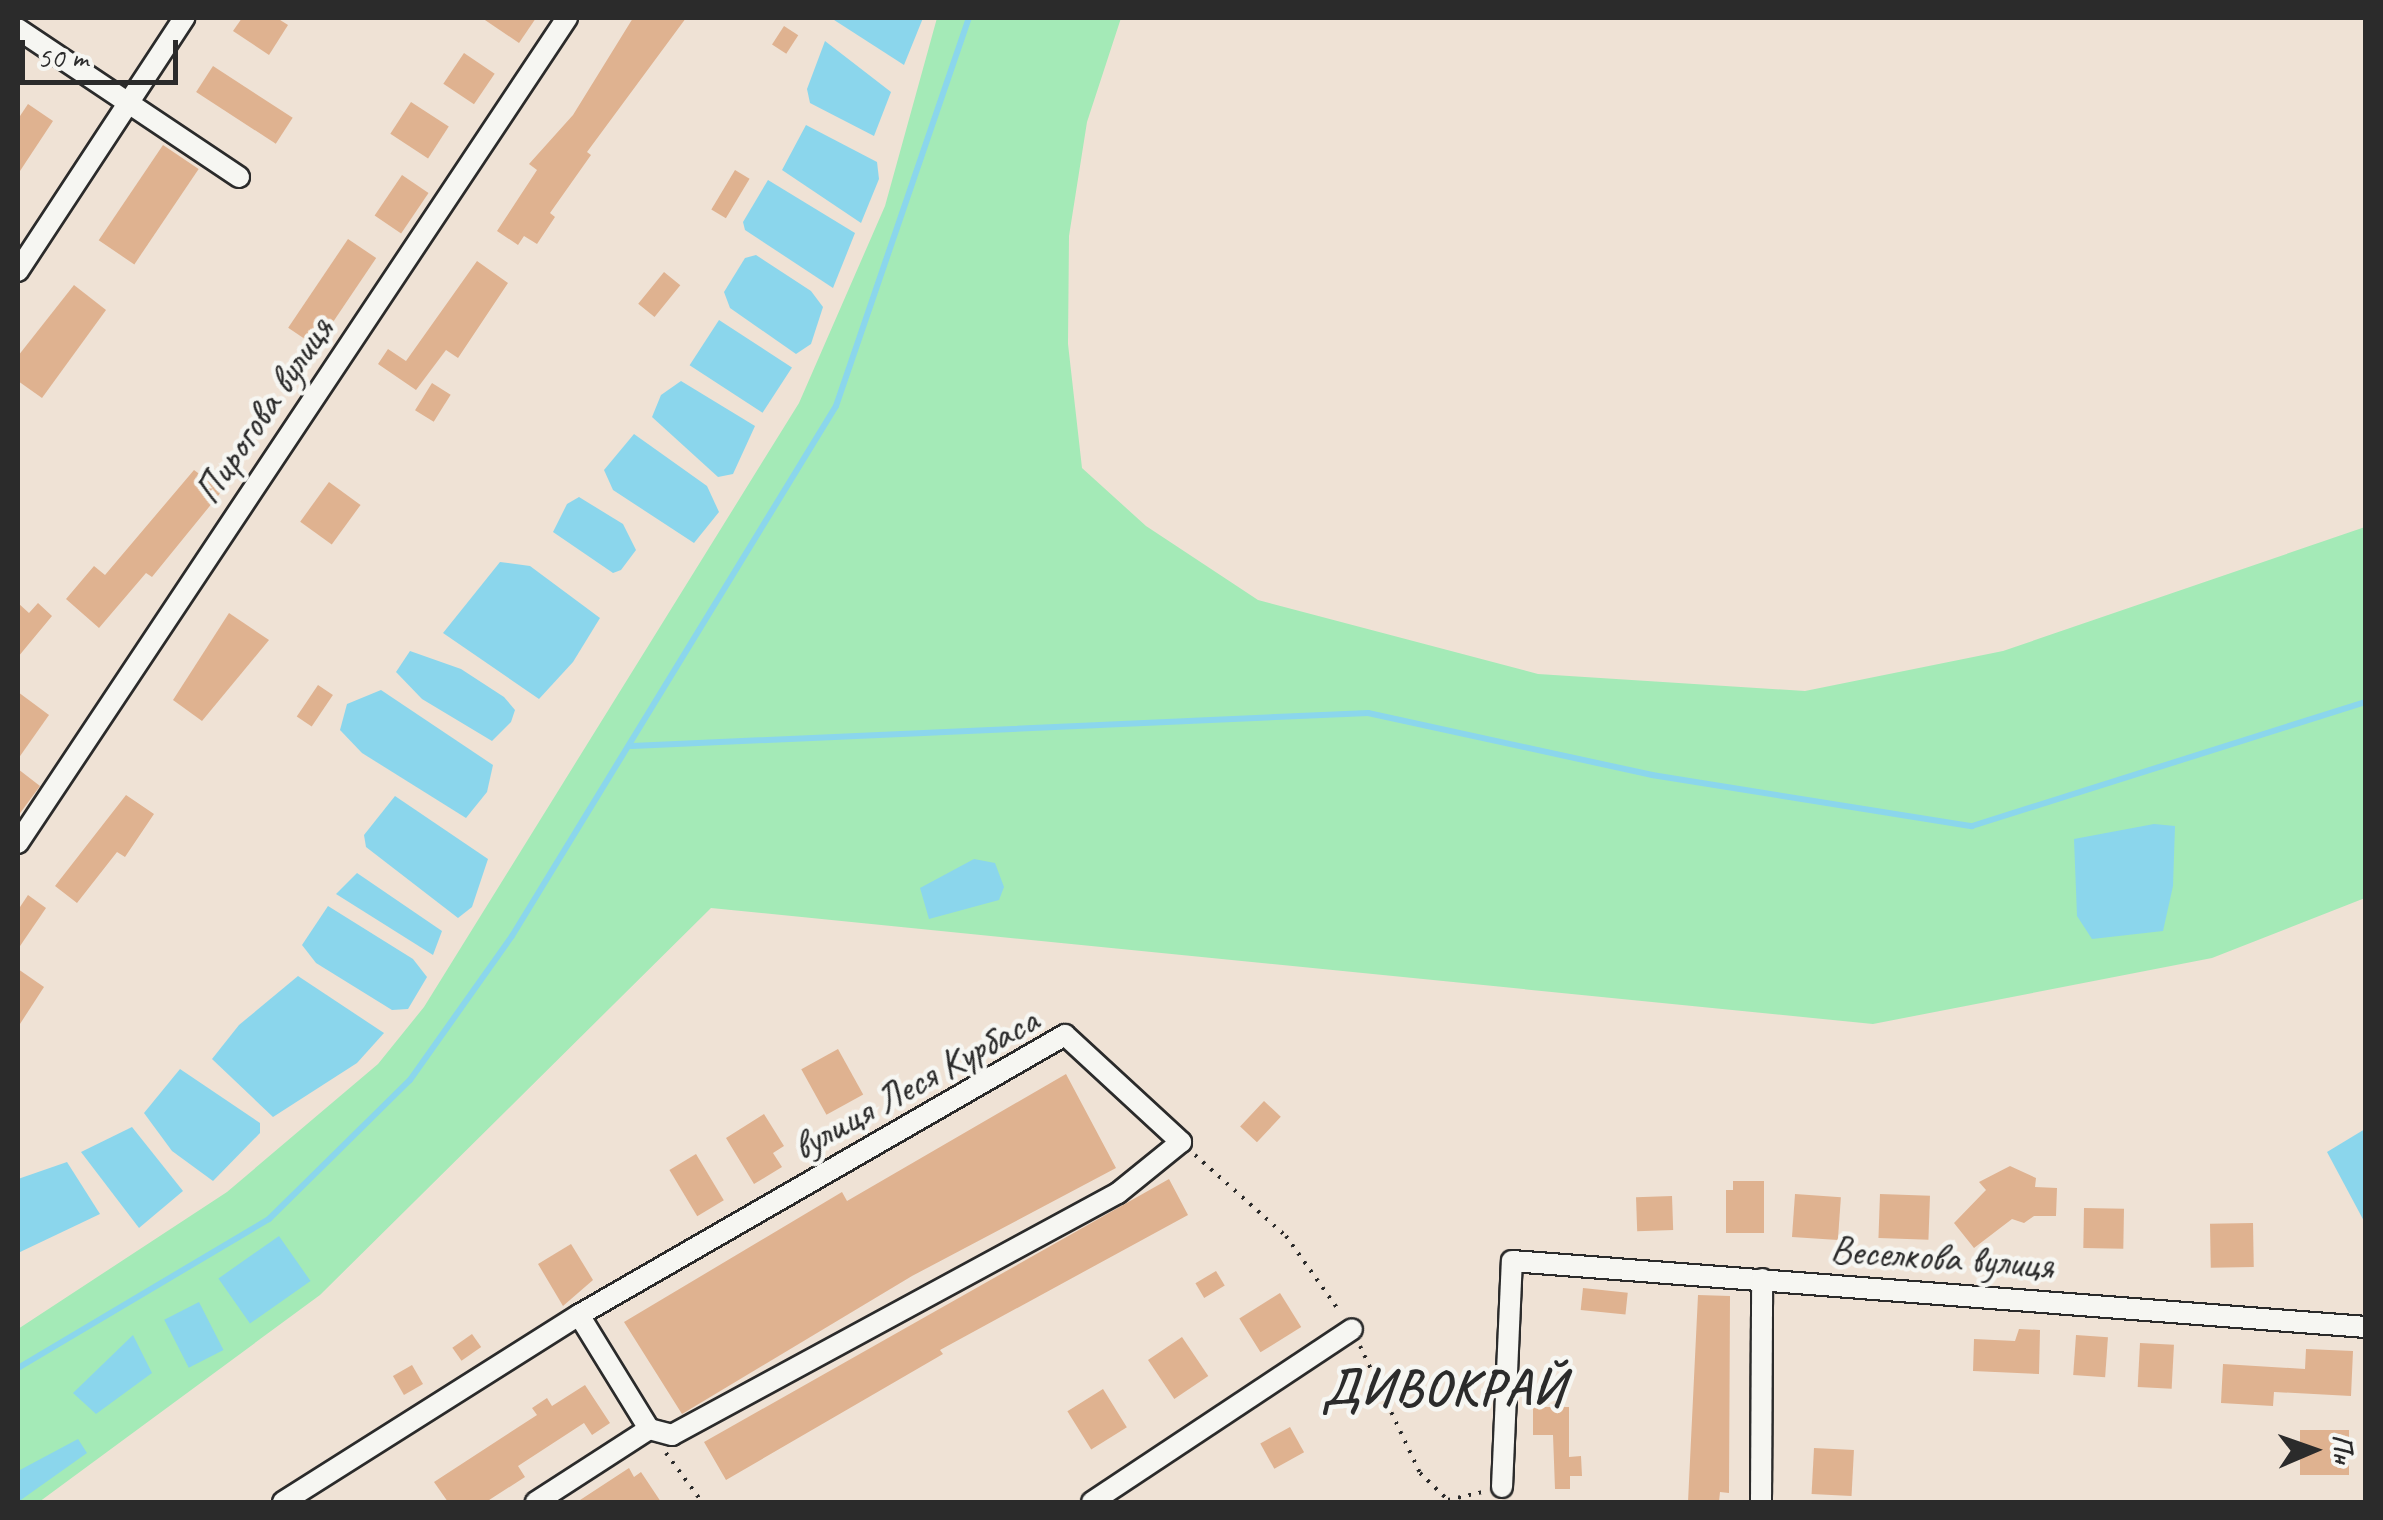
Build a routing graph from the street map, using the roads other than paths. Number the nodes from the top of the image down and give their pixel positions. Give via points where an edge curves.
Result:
1 (184, 18) edge
2 (567, 18) edge
3 (18, 29) edge
4 (129, 102) junction
5 (239, 177) dead end
6 (18, 271) edge
7 (18, 843) edge
8 (1762, 1279) junction
9 (579, 1315) junction
10 (2366, 1327) edge
11 (1352, 1329) dead end
12 (649, 1429) junction
13 (1502, 1487) dead end
14 (283, 1502) edge
15 (536, 1502) edge
16 (1092, 1502) edge
17 (1761, 1502) edge

1 - 4 street
2 - 7 street, Пирогова вулиця
3 - 4 street
4 - 5 street
4 - 6 street
8 - 10 street, Веселкова вулиця
8 - 13 street, Веселкова вулиця via 1512,1260
8 - 17 street
9 - 12 street
9 - 12 street, вулиця Леся Курбаса via 1065,1035 1181,1142 1118,1193 672,1435
9 - 14 street, вулиця Леся Курбаса
11 - 16 street
12 - 15 street, вулиця Леся Курбаса

